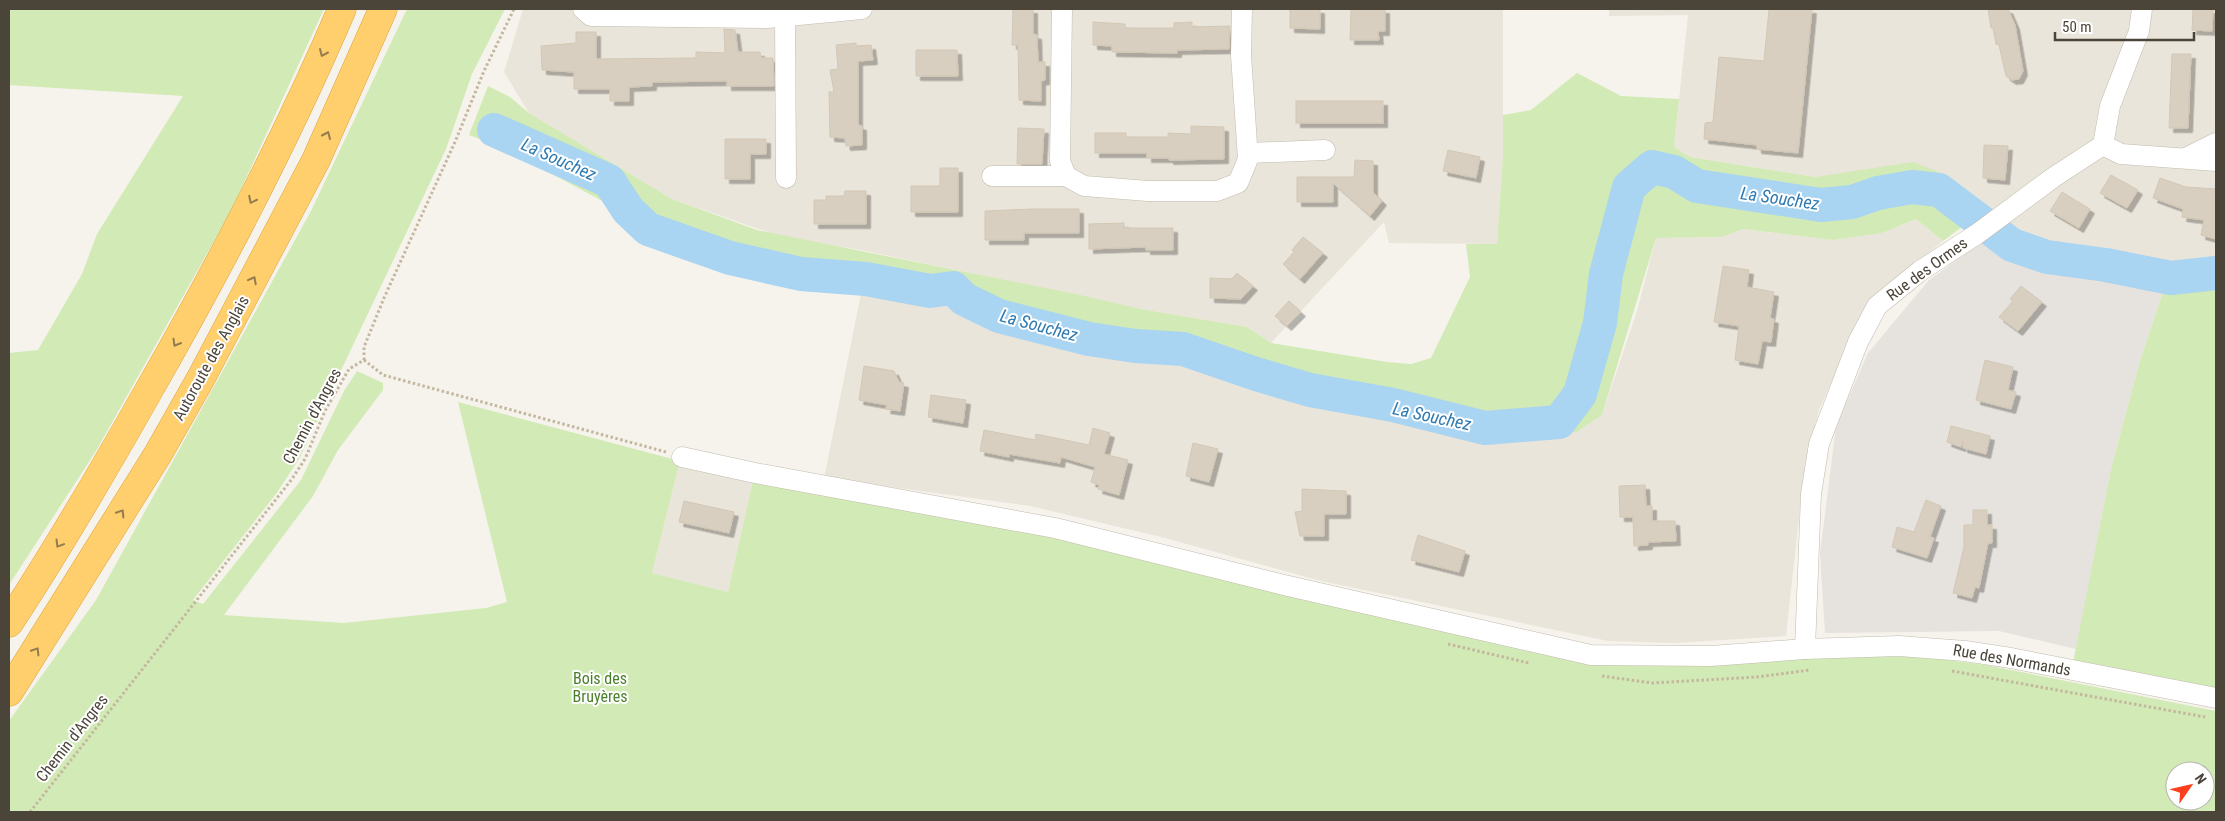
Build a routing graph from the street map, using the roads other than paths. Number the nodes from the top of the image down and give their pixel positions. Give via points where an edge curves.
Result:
1 (342, 9) edge
2 (383, 9) edge
3 (583, 9) edge
4 (862, 9) edge
5 (1062, 9) edge
6 (1242, 9) edge
7 (2142, 9) edge
8 (785, 16) junction
9 (2216, 143) edge
10 (2103, 145) junction
11 (1325, 150) dead end
12 (1248, 154) junction
13 (2186, 158) junction
14 (2216, 161) edge
15 (992, 176) dead end
16 (1066, 176) junction
17 (786, 178) dead end
18 (682, 457) road end
19 (9, 623) edge
20 (1805, 648) junction
21 (9, 692) edge
22 (2216, 698) edge

1 -> 19 highway via 296,111 213,278 115,450
21 -> 2 highway, Autoroute des Anglais via 158,454 201,378 316,160
3 - 8 street via 591,16
4 - 8 street
5 - 16 street via 1060,161
6 - 12 street via 1241,55
7 - 10 street via 2139,31 2110,106
8 - 17 street
9 - 13 street
10 - 13 street via 2120,154
10 - 20 street, Rue des Ormes via 1920,271 1877,306 1858,342 1819,444 1811,494
11 - 12 street
12 - 16 street via 1238,183 1217,191 1148,191 1084,186
13 - 14 street
15 - 16 street
18 - 20 street, Rue des Normands via 1055,528 1284,585 1591,655 1711,656
20 - 22 street, Rue des Normands via 1898,646 1965,651

